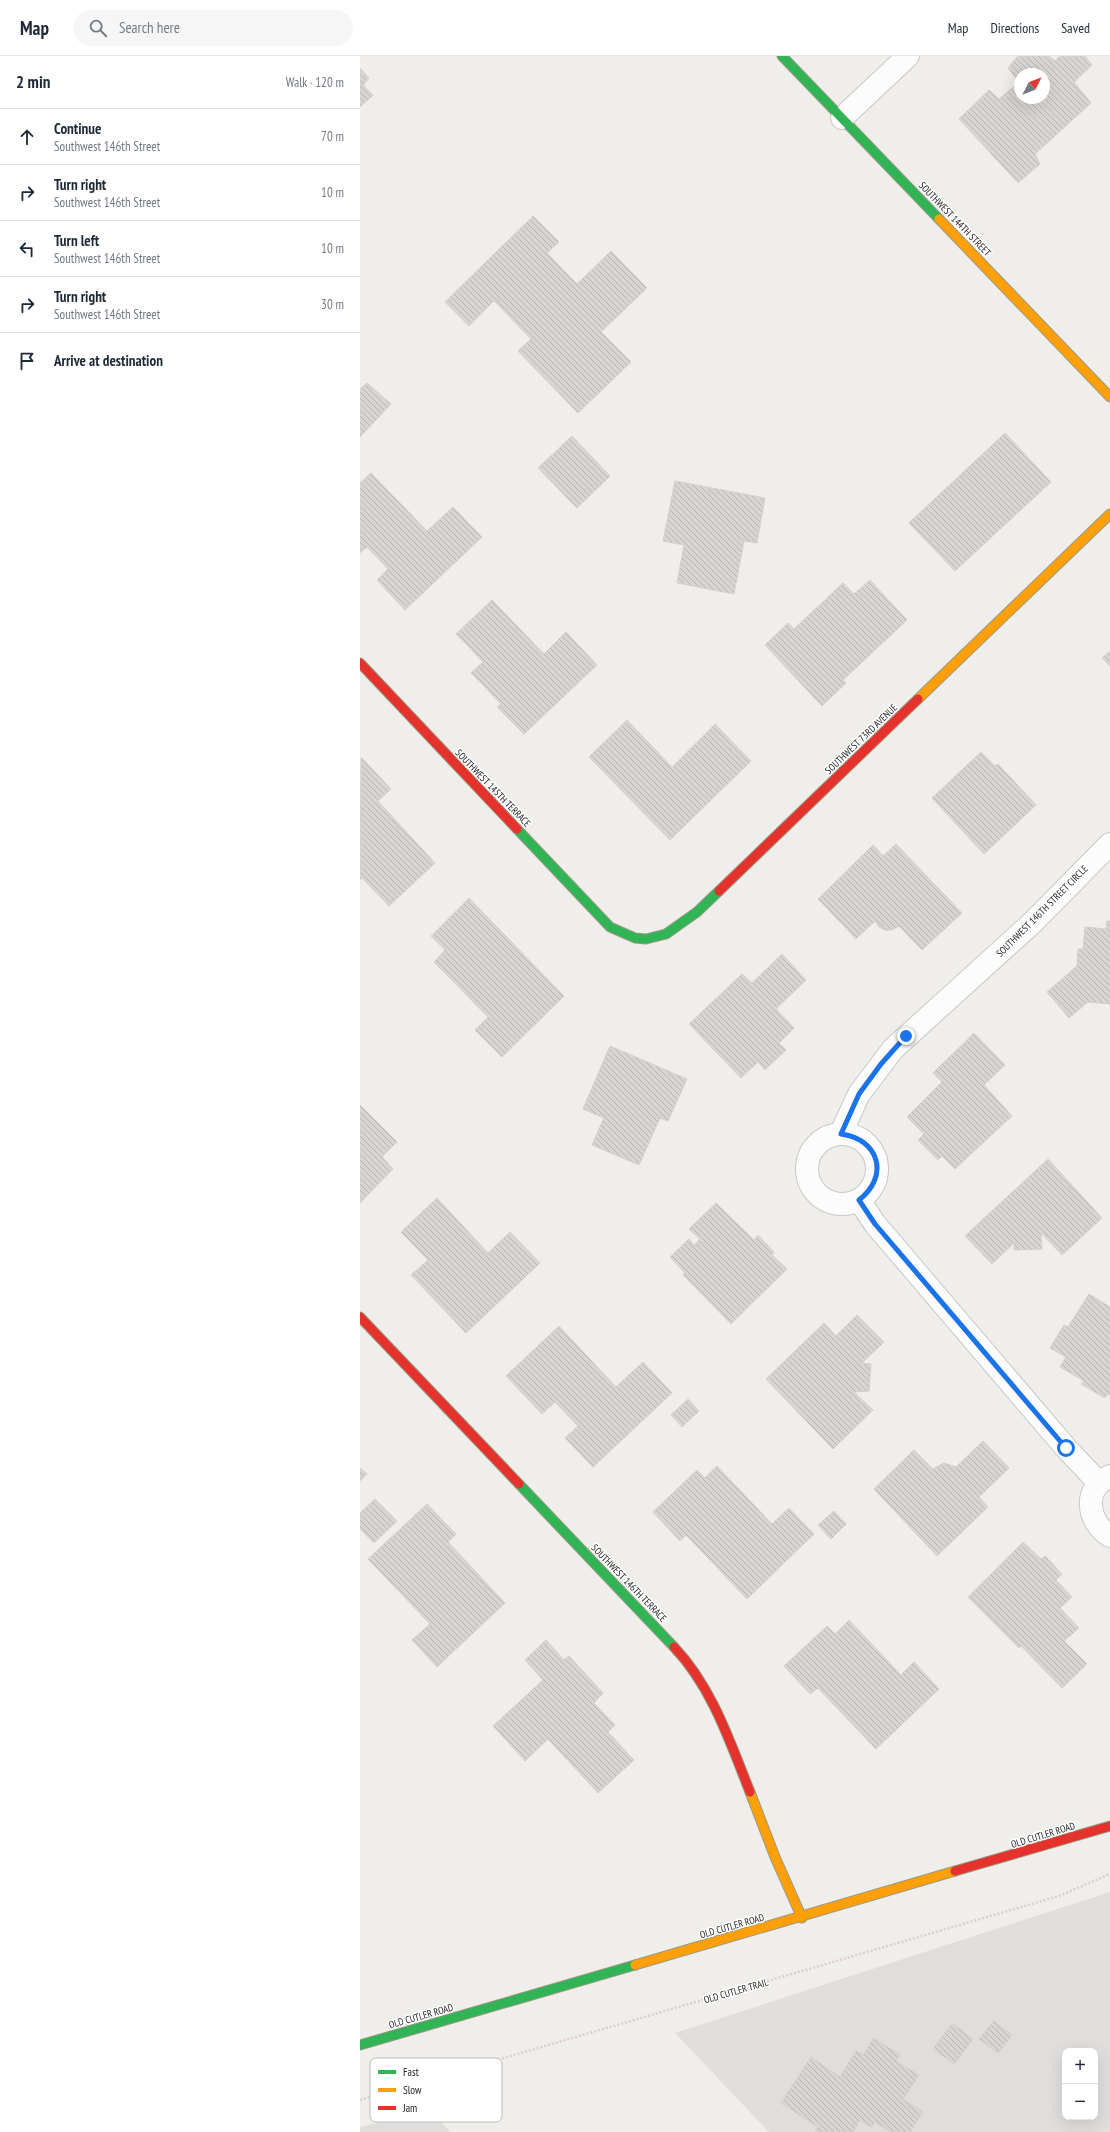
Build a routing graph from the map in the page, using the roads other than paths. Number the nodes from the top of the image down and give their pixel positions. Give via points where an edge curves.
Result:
1 (782, 56) edge
2 (908, 56) edge
3 (842, 118) junction
4 (1110, 397) edge
5 (1110, 514) edge
6 (360, 664) edge
7 (1110, 844) edge
8 (610, 927) joint
9 (841, 1134) junction
10 (859, 1200) junction
11 (360, 1317) edge
12 (1105, 1480) edge
13 (1110, 1536) edge
14 (1110, 1826) edge
15 (802, 1918) junction
16 (360, 2045) edge

1 - 3 street, SOUTHWEST 144TH STREET
2 - 3 street
3 - 4 street, SOUTHWEST 144TH STREET
5 - 8 street, SOUTHWEST 73RD AVENUE via 697,912 673,931 654,939 624,936
6 - 8 street, SOUTHWEST 145TH TERRACE
7 - 9 street, SOUTHWEST 146TH STREET CIRCLE via 1032,923 906,1036 859,1094
9 - 10 street via 853,1135 863,1141 871,1149 876,1160 877,1172 874,1183 868,1193
9 - 10 street via 830,1135 812,1150 808,1160 809,1183 825,1200 848,1204
10 - 12 street via 875,1224 1061,1442
11 - 15 street, SOUTHWEST 146TH TERRACE via 690,1664 704,1685 722,1722
12 - 13 street via 1092,1498 1091,1514 1095,1523
14 - 15 street, OLD CUTLER ROAD
15 - 16 street, OLD CUTLER ROAD

